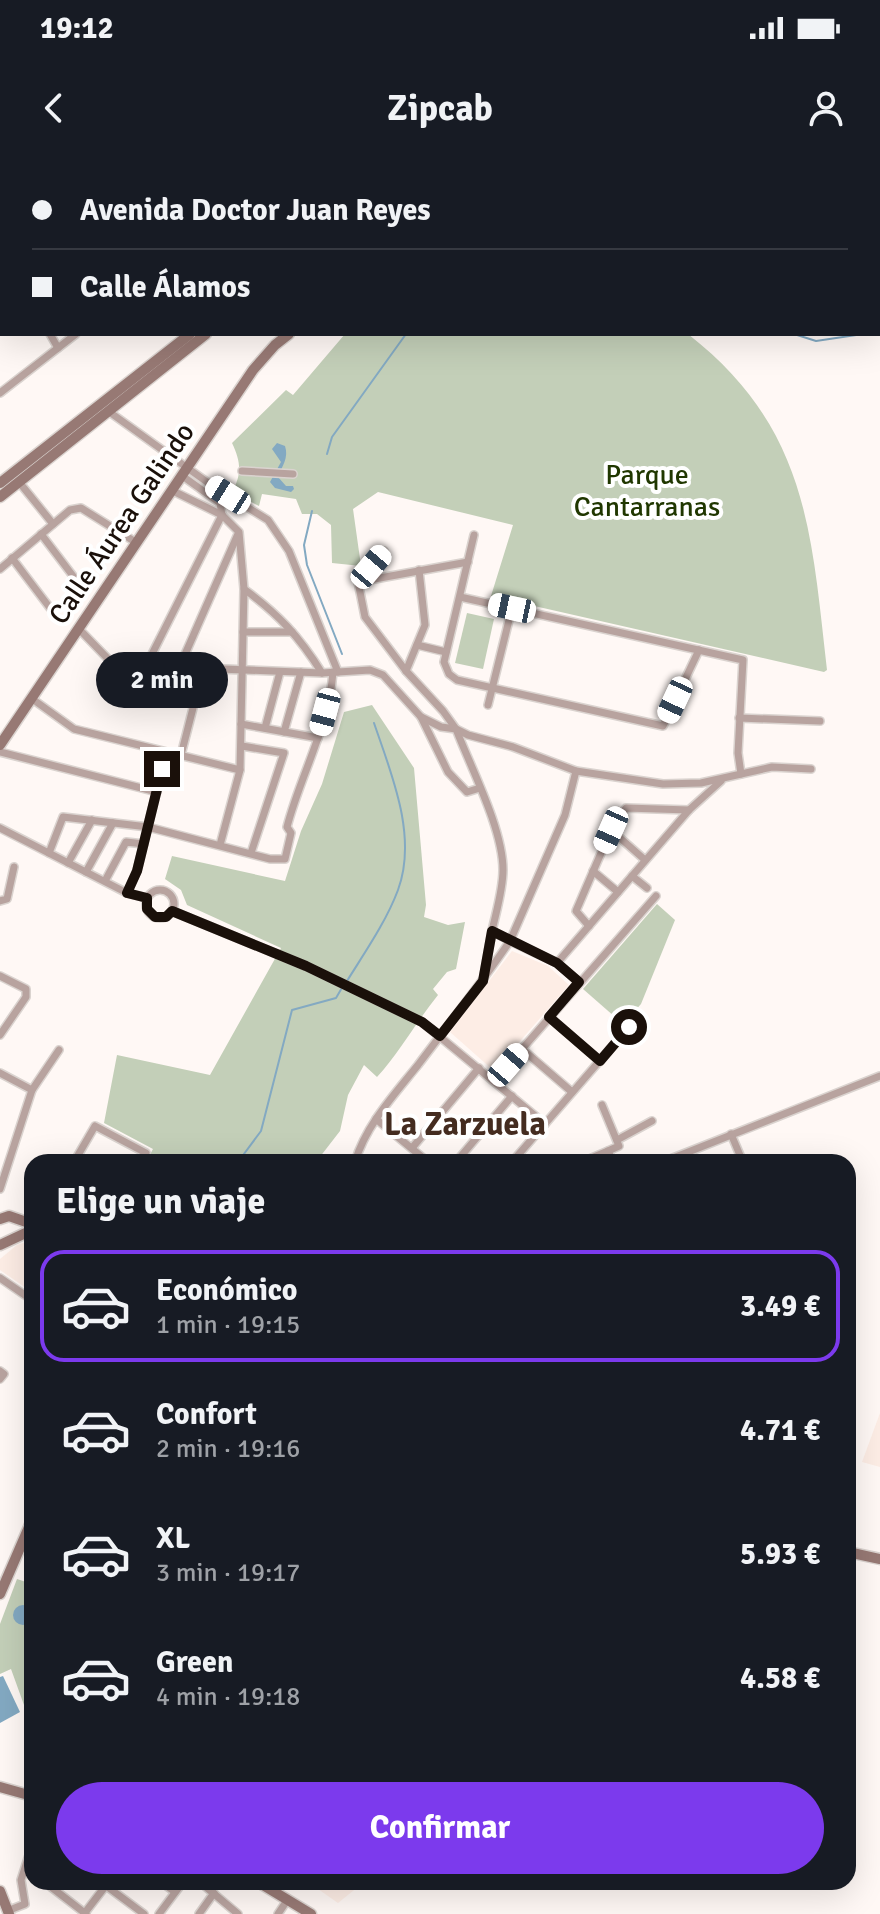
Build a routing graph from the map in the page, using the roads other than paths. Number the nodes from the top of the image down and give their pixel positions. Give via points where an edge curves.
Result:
1 (49, 336) edge
2 (73, 336) edge
3 (185, 336) edge
4 (203, 336) edge
5 (286, 336) edge
6 (58, 348) junction
7 (0, 393) edge
8 (108, 411) junction
9 (242, 471) dead end
10 (184, 472) junction
11 (293, 474) dead end
12 (19, 482) junction
13 (0, 483) edge
14 (171, 490) junction
15 (0, 497) edge
16 (222, 515) junction
17 (53, 524) junction
18 (239, 532) junction
19 (41, 534) junction
20 (474, 535) dead end
21 (137, 543) junction
22 (384, 551) dead end
23 (12, 558) junction
24 (468, 562) junction
25 (0, 569) edge
26 (419, 570) junction
27 (73, 576) dead end
28 (358, 582) junction
29 (244, 589) junction
30 (460, 597) junction
31 (50, 608) dead end
32 (512, 608) junction
33 (78, 628) junction
34 (243, 632) junction
35 (292, 632) junction
36 (417, 645) junction
37 (699, 650) junction
38 (446, 652) junction
39 (146, 666) junction
40 (179, 668) junction
41 (203, 669) junction
42 (241, 670) junction
43 (406, 671) junction
44 (280, 672) junction
45 (301, 672) junction
46 (336, 672) junction
47 (322, 673) junction
48 (493, 687) junction
49 (31, 698) junction
50 (488, 705) dead end
51 (421, 717) junction
52 (739, 718) junction
53 (820, 721) dead end
54 (241, 724) junction
55 (265, 728) junction
56 (456, 729) junction
57 (284, 732) junction
58 (318, 738) junction
59 (0, 744) edge
60 (242, 746) junction
61 (181, 755) junction
62 (811, 769) dead end
63 (240, 770) junction
64 (576, 771) junction
65 (741, 774) junction
66 (724, 778) junction
67 (480, 788) junction
68 (157, 792) junction
69 (689, 810) junction
70 (92, 820) junction
71 (113, 823) junction
72 (148, 827) junction
73 (0, 828) edge
74 (611, 830) junction
75 (144, 844) junction
76 (220, 845) junction
77 (49, 853) junction
78 (251, 853) junction
79 (645, 860) junction
80 (68, 863) junction
81 (14, 867) dead end
82 (593, 871) junction
83 (86, 872) junction
84 (632, 876) junction
85 (105, 881) junction
86 (647, 888) dead end
87 (618, 892) junction
88 (127, 893) junction
89 (656, 896) dead end
90 (147, 898) junction
91 (0, 901) edge
92 (172, 911) junction
93 (589, 926) junction
94 (492, 931) junction
95 (510, 941) junction
96 (557, 963) junction
97 (0, 976) edge
98 (483, 981) junction
99 (579, 982) junction
100 (549, 1017) junction
101 (629, 1027) dead end
102 (0, 1035) edge
103 (440, 1036) junction
104 (522, 1049) junction
105 (59, 1050) dead end
106 (600, 1061) junction
107 (479, 1068) junction
108 (0, 1073) edge
109 (880, 1076) edge
110 (494, 1081) junction
111 (32, 1090) junction
112 (572, 1092) junction
113 (512, 1096) junction
114 (602, 1105) dead end
115 (376, 1119) junction
116 (652, 1121) dead end
117 (545, 1124) junction
118 (731, 1134) junction
119 (617, 1140) junction
120 (412, 1148) junction
121 (608, 1151) junction
122 (146, 1153) dead end
123 (79, 1154) edge
124 (358, 1154) edge
125 (419, 1154) edge
126 (463, 1154) edge
127 (519, 1154) edge
128 (601, 1154) edge
129 (609, 1154) edge
130 (682, 1154) edge
131 (739, 1154) edge
132 (0, 1189) edge
133 (6, 1217) edge
134 (24, 1232) edge
135 (0, 1236) edge
136 (13, 1238) junction
137 (0, 1245) edge
138 (0, 1278) edge
139 (24, 1294) edge
140 (24, 1538) edge
141 (856, 1554) edge
142 (880, 1559) edge
143 (0, 1594) edge
144 (3, 1789) edge
145 (24, 1794) edge
146 (24, 1871) edge
147 (59, 1890) edge
148 (100, 1890) edge
149 (114, 1890) edge
150 (172, 1890) edge
151 (210, 1890) edge
152 (272, 1890) edge
153 (0, 1891) edge
154 (175, 1892) joint
155 (214, 1893) junction
156 (288, 1899) junction
157 (8, 1912) edge
158 (85, 1914) edge
159 (144, 1914) edge
160 (159, 1914) edge
161 (199, 1914) edge
162 (238, 1914) edge
163 (278, 1914) edge
164 (311, 1914) edge

1 - 6 street
2 - 6 street
3 - 13 street
4 - 8 street
5 - 10 street, Calle Áurea Galindo via 253,370
6 - 7 street
8 - 10 street
8 - 12 street
9 - 11 street
10 - 14 street, Calle Áurea Galindo
10 - 16 street via 220,503
10 - 46 street via 254,509 279,533
12 - 15 street
12 - 17 street
14 - 16 street
14 - 21 street, Calle Áurea Galindo
16 - 18 street
16 - 39 street
17 - 19 street
17 - 21 street via 81,508
18 - 29 street
18 - 40 street
19 - 23 street
19 - 27 street
20 - 24 street
21 - 33 street, Calle Áurea Galindo
22 - 28 street
23 - 25 street
23 - 31 street
24 - 26 street
24 - 30 street
26 - 28 street
26 - 36 street via 426,613
28 - 43 street via 365,617
29 - 34 street
29 - 35 street via 276,612
30 - 32 street
30 - 38 street
32 - 37 street
32 - 48 street
33 - 39 street via 111,662
33 - 49 street, Calle Áurea Galindo
34 - 35 street
34 - 42 street
35 - 47 street
36 - 38 street
36 - 43 street
37 - 48 street via 663,726
37 - 52 street via 743,660
38 - 48 street via 444,662 457,680
39 - 40 street
40 - 41 street
41 - 42 street
41 - 61 street
42 - 44 street
42 - 54 street
43 - 56 street
44 - 45 street
44 - 55 street
45 - 47 street
45 - 57 street
46 - 47 street
46 - 51 street via 370,670 383,675
46 - 58 street
48 - 50 street
49 - 59 street, Calle Áurea Galindo
49 - 61 street via 74,729
51 - 56 street
51 - 67 street via 448,772 467,792
52 - 53 street
52 - 65 street
54 - 55 street
54 - 60 street
55 - 57 street
56 - 64 street
56 - 67 street
57 - 58 street
58 - 78 street via 287,827 291,833 285,859
59 - 68 street
60 - 63 street
60 - 78 street via 284,753
61 - 63 street
61 - 68 street via 162,769
62 - 65 street via 772,767
63 - 76 street
64 - 66 street via 663,784
64 - 95 street via 565,815
65 - 66 street
66 - 69 street
67 - 94 street via 501,848 503,872
68 - 72 street
69 - 74 street via 626,808
69 - 79 street
70 - 71 street
70 - 77 street via 63,817
70 - 80 street
71 - 72 street
71 - 83 street
72 - 75 street
72 - 76 street
73 - 77 street
74 - 79 street
74 - 82 street
75 - 85 street via 126,842
75 - 88 street
76 - 78 street
77 - 80 street
79 - 84 street
80 - 83 street
81 - 91 street via 7,899
82 - 87 street
82 - 93 street via 576,911
83 - 85 street
84 - 86 street
84 - 87 street
85 - 88 street
87 - 93 street
88 - 90 street
89 - 99 street
90 - 92 street via 147,909 155,917
90 - 92 street via 155,890 166,890 174,898
92 - 103 street via 306,966 422,1022
93 - 96 street
94 - 95 street
94 - 98 street
95 - 96 street
95 - 98 street
96 - 99 street
97 - 102 street via 26,989
98 - 103 street
99 - 100 street
100 - 104 street
100 - 106 street
101 - 106 street
103 - 107 street
103 - 115 street
104 - 110 street
104 - 112 street
105 - 111 street
106 - 112 street
107 - 110 street
107 - 120 street
108 - 111 street
109 - 118 street
110 - 113 street
111 - 132 street
112 - 117 street
113 - 117 street
113 - 126 street
114 - 119 street
115 - 120 street
115 - 124 street
116 - 119 street
117 - 127 street
118 - 130 street
118 - 131 street
119 - 121 street via 619,1146
120 - 125 street
121 - 128 street
121 - 129 street
122 - 123 street via 95,1126
133 - 136 street via 19,1229
134 - 136 street
135 - 136 street
136 - 137 street
138 - 139 street
140 - 143 street
141 - 142 street
144 - 145 street
146 - 157 street via 25,1904
147 - 158 street
148 - 158 street
149 - 159 street
150 - 154 street
151 - 155 street
152 - 156 street
153 - 157 street
154 - 160 street
155 - 161 street
155 - 162 street
156 - 163 street
156 - 164 street

